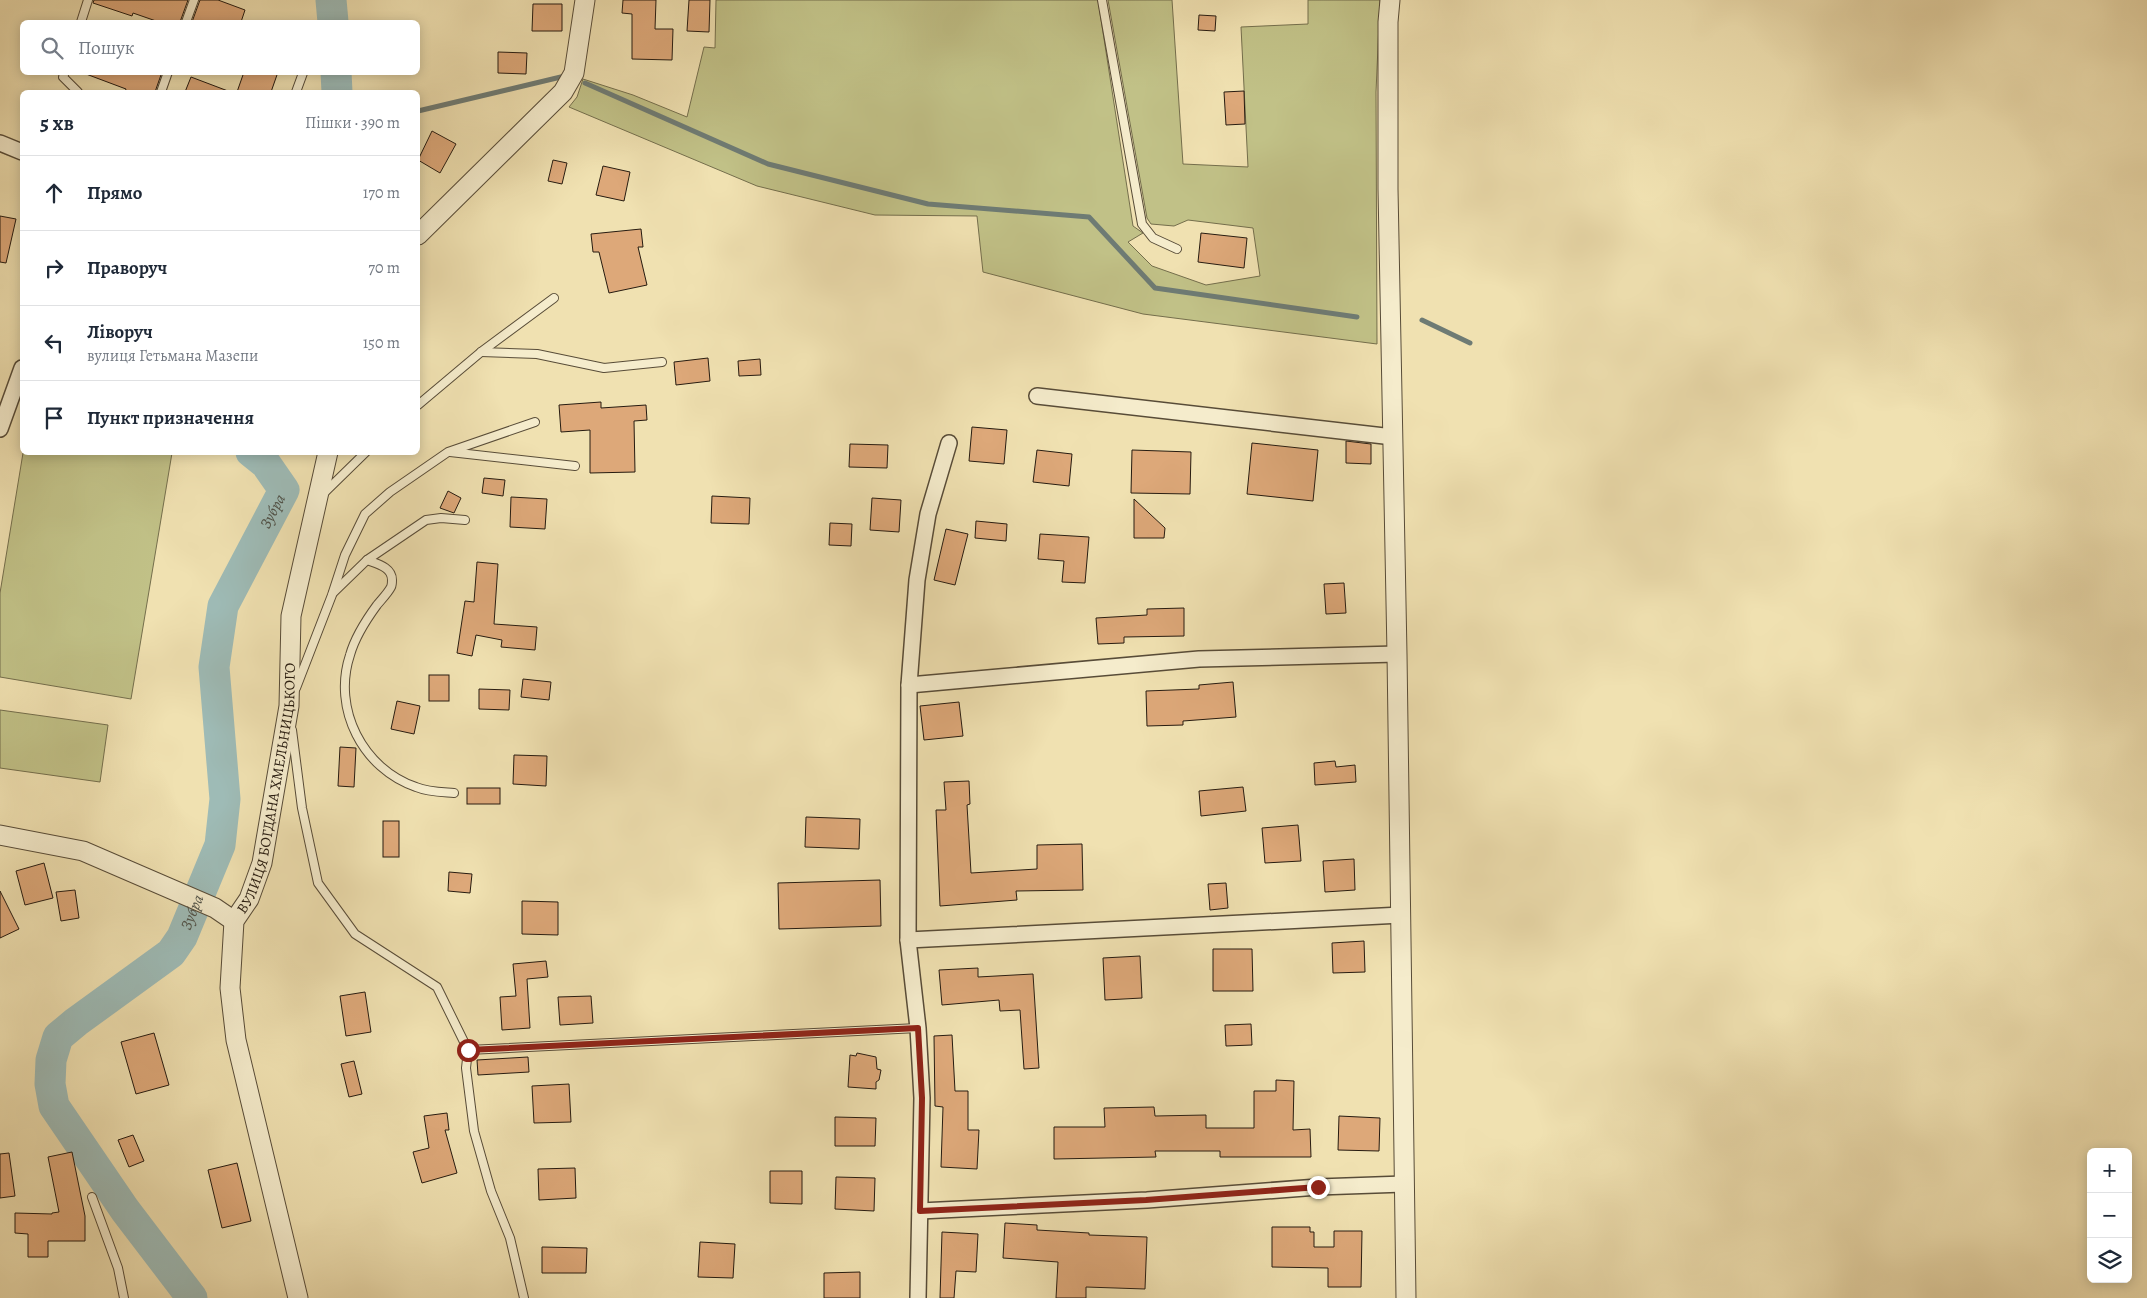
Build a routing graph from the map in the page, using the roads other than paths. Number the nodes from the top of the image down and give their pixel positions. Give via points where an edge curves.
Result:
1 (88, 0) edge
2 (194, 0) edge
3 (585, 0) edge
4 (1102, 0) edge
5 (1390, 0) edge
6 (82, 20) edge
7 (187, 20) edge
8 (64, 75) edge
9 (167, 75) edge
10 (302, 75) edge
11 (76, 90) edge
12 (162, 90) edge
13 (297, 90) edge
14 (0, 143) edge
15 (20, 151) edge
16 (420, 233) edge
17 (1177, 250) dead end
18 (554, 298) dead end
19 (481, 352) junction
20 (662, 362) dead end
21 (20, 372) edge
22 (1037, 396) dead end
23 (5, 401) edge
24 (420, 403) edge
25 (535, 422) dead end
26 (0, 429) edge
27 (1392, 437) junction
28 (949, 443) dead end
29 (448, 452) junction
30 (327, 455) edge
31 (363, 455) edge
32 (575, 466) dead end
33 (317, 500) junction
34 (465, 520) dead end
35 (367, 560) junction
36 (332, 595) junction
37 (1397, 654) junction
38 (909, 685) junction
39 (289, 706) junction
40 (454, 793) dead end
41 (0, 835) edge
42 (1401, 915) junction
43 (234, 921) junction
44 (908, 940) junction
45 (918, 1028) junction
46 (468, 1050) junction
47 (1404, 1184) junction
48 (92, 1197) dead end
49 (920, 1211) junction
50 (124, 1298) edge
51 (298, 1298) edge
52 (524, 1298) edge
53 (918, 1298) edge
54 (1406, 1298) edge

1 - 6 lane
2 - 7 lane
3 - 16 street via 574,73 563,92
4 - 17 lane via 1142,224 1153,238
5 - 27 street via 1388,189
8 - 11 lane
9 - 12 lane
10 - 13 lane
14 - 15 street
18 - 19 lane
19 - 20 lane via 537,354 604,368
19 - 24 lane
21 - 23 street
22 - 27 street
23 - 26 street
25 - 29 lane
27 - 37 street
28 - 38 street via 928,514 917,580
29 - 32 lane
29 - 36 lane via 390,492 365,514 344,555
30 - 33 street, ВУЛИЦЯ БОГДАНА ХМЕЛЬНИЦЬКОГО
31 - 33 lane
33 - 39 street, ВУЛИЦЯ БОГДАНА ХМЕЛЬНИЦЬКОГО via 292,616
34 - 35 lane via 426,520
35 - 36 lane
35 - 40 lane via 384,566 392,578 391,587 359,634 349,655 345,696 353,728 360,743 376,762 399,780 426,790
36 - 39 lane
37 - 38 street via 1200,659
37 - 42 street
38 - 44 street
39 - 43 street, ВУЛИЦЯ БОГДАНА ХМЕЛЬНИЦЬКОГО via 262,863 249,899
39 - 46 lane via 302,808 318,883 355,934 437,987
41 - 43 street via 83,851 215,908
42 - 44 street
42 - 47 street
43 - 51 street, ВУЛИЦЯ БОГДАНА ХМЕЛЬНИЦЬКОГО via 230,988 236,1040
44 - 45 street
45 - 46 lane
45 - 49 street via 922,1098
46 - 52 lane via 466,1068 474,1131 491,1191 510,1238
47 - 49 street
47 - 54 street
48 - 50 lane via 118,1268
49 - 53 street

